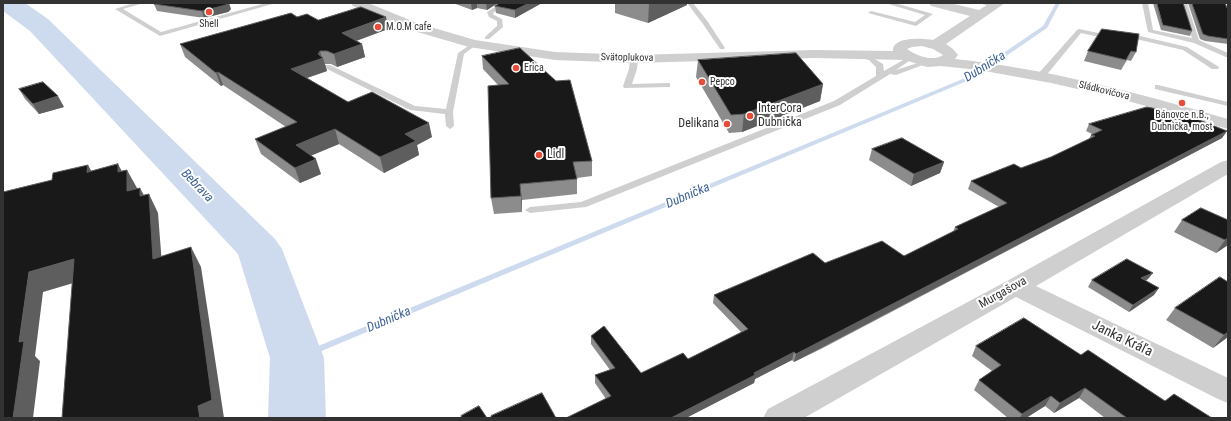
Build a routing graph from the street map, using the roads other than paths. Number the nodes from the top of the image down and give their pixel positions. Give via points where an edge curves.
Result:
1 (141, 3) edge
2 (273, 3) edge
3 (357, 3) edge
4 (385, 3) edge
5 (504, 3) edge
6 (692, 3) edge
7 (888, 3) edge
8 (935, 3) edge
9 (1145, 3) edge
10 (1184, 3) edge
11 (989, 7) edge
12 (871, 14) dead end
13 (481, 41) junction
14 (1196, 41) junction
15 (935, 45) junction
16 (722, 48) junction
17 (905, 53) junction
18 (855, 55) junction
19 (1228, 56) edge
20 (947, 58) junction
21 (634, 59) junction
22 (927, 62) junction
23 (326, 67) dead end
24 (1215, 67) dead end
25 (1041, 76) junction
26 (880, 77) junction
27 (667, 85) dead end
28 (1158, 87) dead end
29 (1228, 104) edge
30 (449, 112) junction
31 (1228, 124) edge
32 (450, 126) dead end
33 (1228, 166) edge
34 (530, 210) dead end
35 (1016, 287) junction
36 (1228, 390) edge
37 (778, 418) edge

1 - 2 lane via 118,9 160,34
3 - 13 street, Svätoplukova via 412,26
4 - 13 street, Svätoplukova
5 - 13 lane via 490,12 491,16 500,20 500,27
6 - 16 lane
7 - 12 lane via 930,14 916,24
8 - 11 street
9 - 14 lane via 1150,31
10 - 14 lane
11 - 15 street
13 - 16 street, Svätoplukova via 562,48
13 - 21 street, Svätoplukova via 555,56
13 - 30 lane via 461,53
14 - 19 lane
15 - 17 street via 909,43
15 - 20 street via 946,50
16 - 17 street, Svätoplukova via 794,46
17 - 18 street, Svätoplukova
17 - 22 street, Sládkovičova
17 - 26 lane
18 - 21 street, Svätoplukova
18 - 26 lane via 872,59 880,66
20 - 22 street, Sládkovičova
20 - 25 street, Sládkovičova
21 - 27 lane via 627,86
22 - 26 lane
23 - 30 lane via 413,108
24 - 25 lane via 1185,48 1136,37 1079,31
25 - 31 street, Sládkovičova via 1096,88
26 - 34 lane via 836,103 583,205
28 - 29 lane
30 - 32 lane
33 - 35 street, Murgašova
35 - 36 street, Janka Kráľa
35 - 37 street, Murgašova

